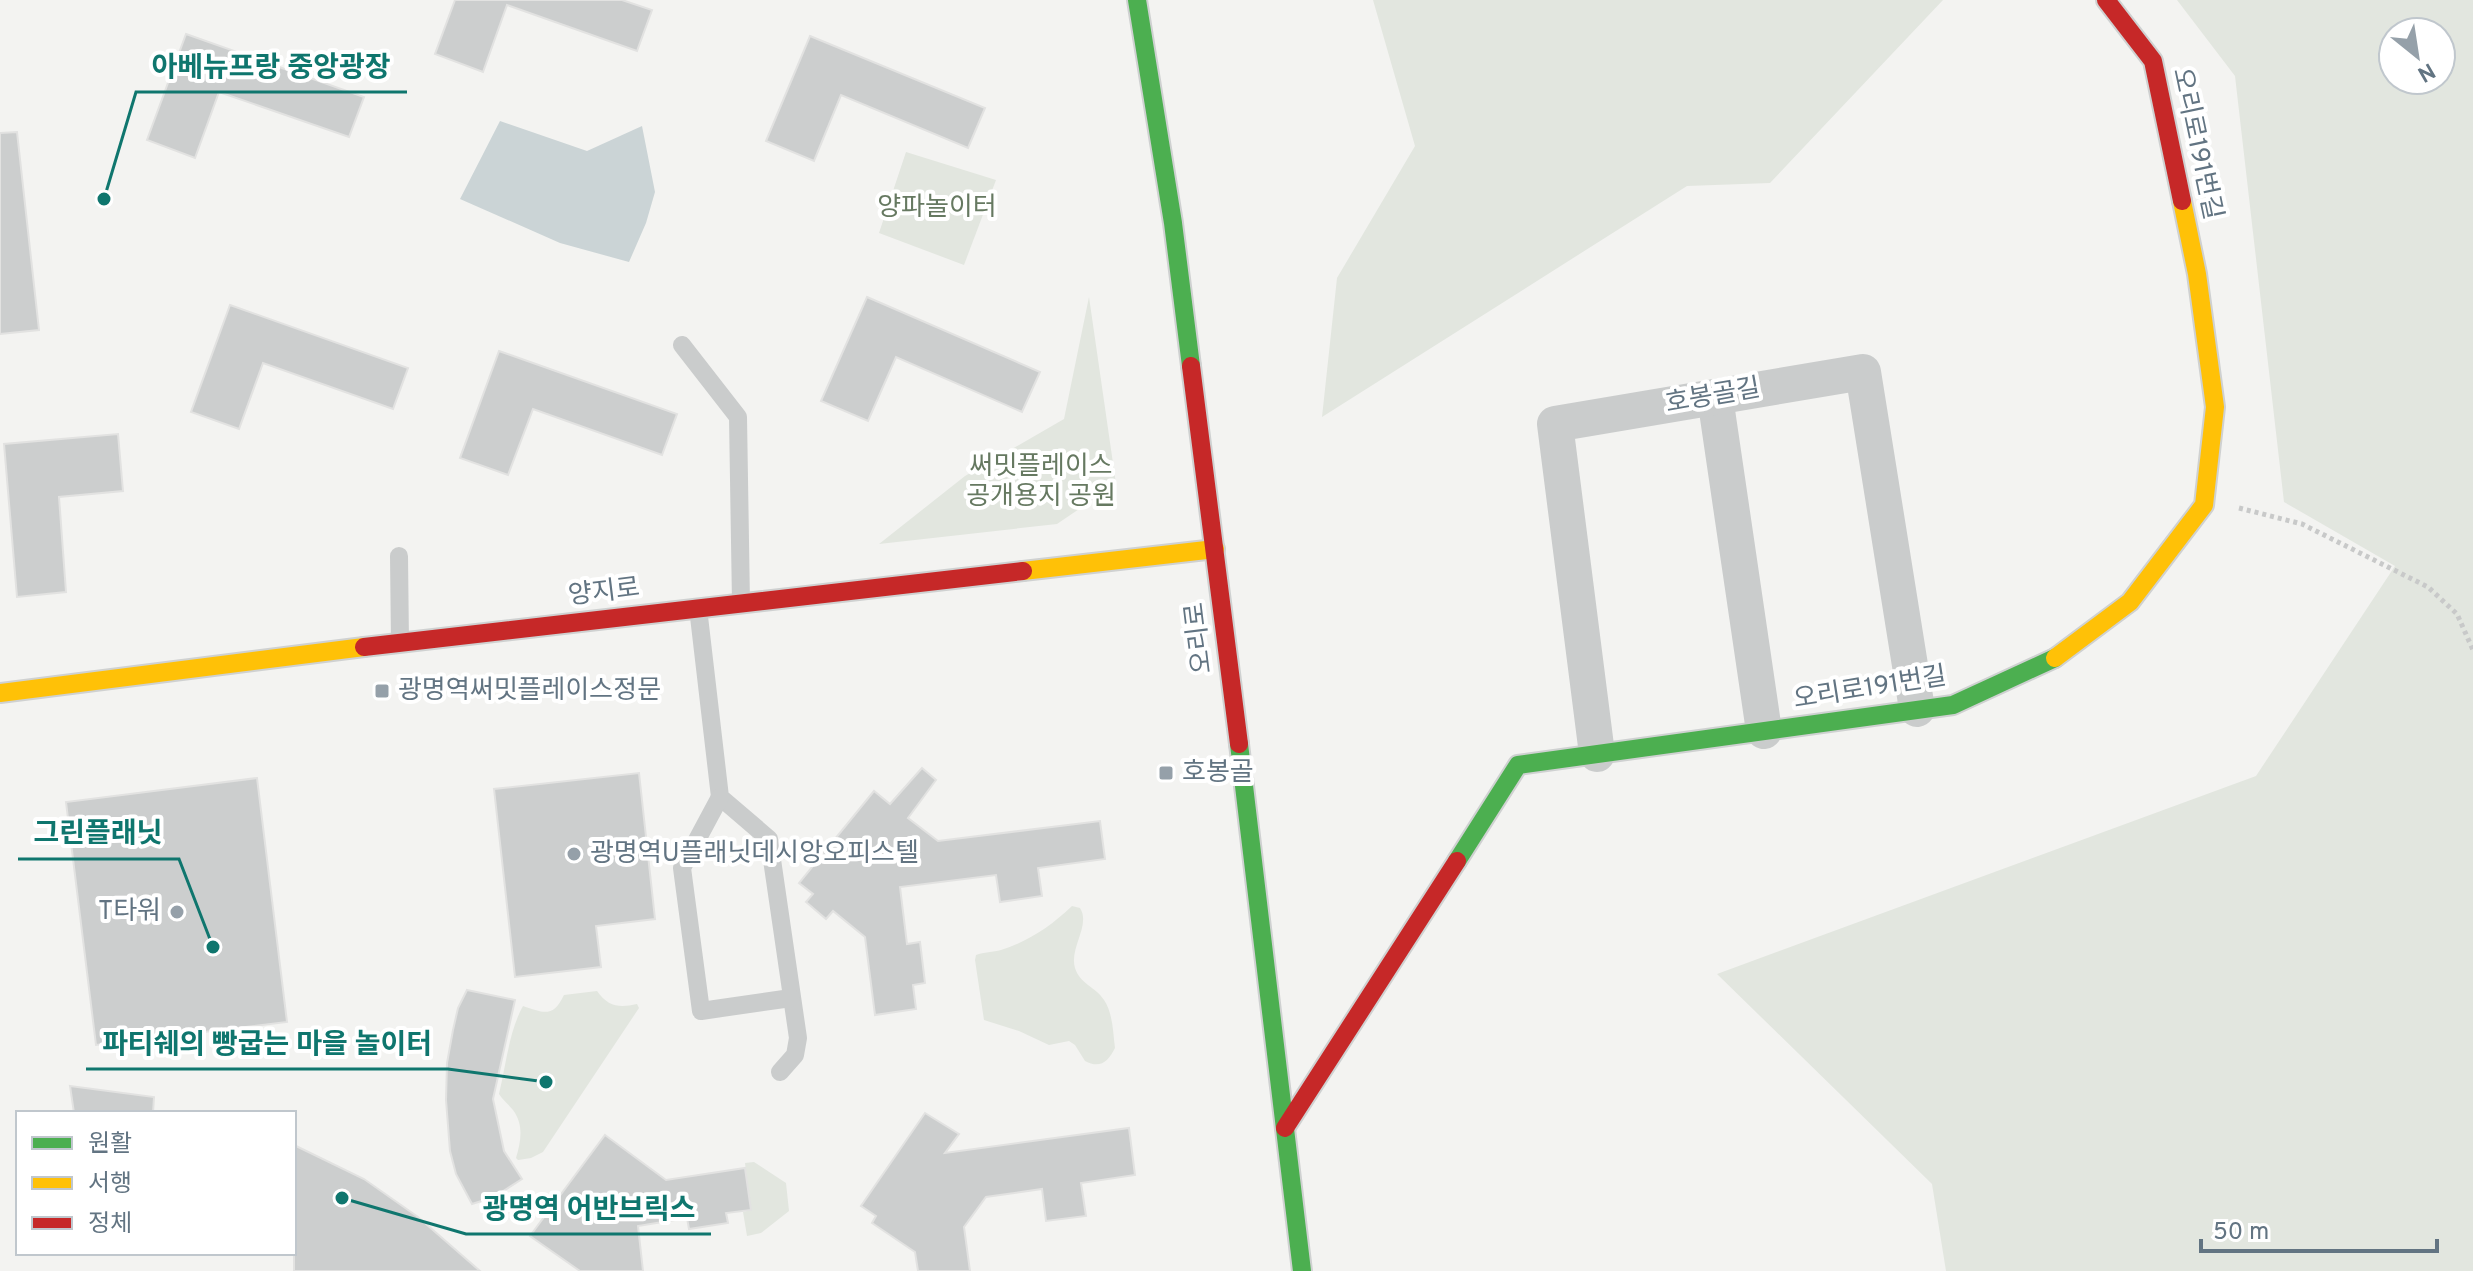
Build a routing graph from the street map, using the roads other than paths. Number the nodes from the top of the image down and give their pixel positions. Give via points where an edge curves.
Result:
1 (1137, 0) edge
2 (2106, 0) edge
3 (682, 345) dead end
4 (1715, 397) junction
5 (1215, 549) junction
6 (399, 556) dead end
7 (741, 603) junction
8 (698, 608) junction
9 (400, 643) junction
10 (0, 693) edge
11 (1917, 709) junction
12 (1764, 731) junction
13 (1597, 754) junction
14 (720, 797) junction
15 (791, 998) junction
16 (780, 1072) dead end
17 (1285, 1128) junction
18 (1302, 1271) edge

1 - 5 street, 오리로 via 1173,223
2 - 11 street, 오리로191번길 via 2153,61 2197,274 2215,407 2204,505 2130,602 2049,663 1953,705
3 - 7 lane via 738,417
4 - 11 street, 호봉골길 via 1863,372
4 - 12 street
4 - 13 street, 호봉골길 via 1555,424
5 - 7 street, 양지로
5 - 17 street, 오리로
6 - 9 lane
7 - 8 street, 양지로
8 - 9 street, 양지로
8 - 14 lane
9 - 10 street, 양지로
11 - 12 street, 오리로191번길
12 - 13 street, 오리로191번길
13 - 17 street, 오리로191번길 via 1518,765
14 - 15 lane via 769,839
14 - 15 lane via 682,868 701,1011
15 - 16 lane via 798,1038 795,1055
17 - 18 street, 오리로

